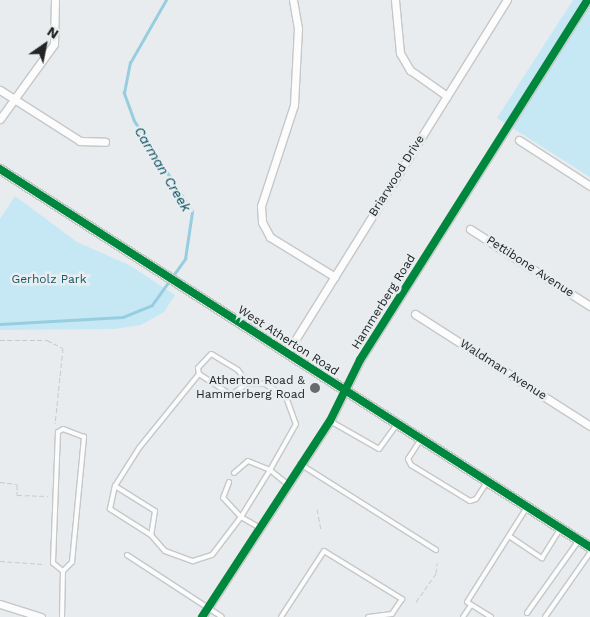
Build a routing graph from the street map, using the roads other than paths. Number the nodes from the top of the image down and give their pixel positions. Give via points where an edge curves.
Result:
1 (55, 0) edge
2 (293, 0) edge
3 (395, 0) edge
4 (507, 0) edge
5 (588, 0) edge
6 (0, 90) edge
7 (447, 96) junction
8 (13, 98) junction
9 (0, 119) edge
10 (519, 140) dead end
11 (105, 142) dead end
12 (0, 169) edge
13 (590, 186) edge
14 (470, 229) dead end
15 (335, 277) junction
16 (590, 306) edge
17 (415, 314) dead end
18 (287, 353) junction
19 (198, 374) junction
20 (248, 384) junction
21 (345, 391) junction
22 (330, 421) junction
23 (397, 424) junction
24 (590, 426) edge
25 (421, 439) junction
26 (300, 464) junction
27 (270, 470) junction
28 (234, 473) dead end
29 (228, 482) dead end
30 (487, 482) junction
31 (287, 484) junction
32 (115, 486) junction
33 (527, 507) junction
34 (240, 517) junction
35 (260, 528) junction
36 (561, 528) junction
37 (151, 535) junction
38 (509, 536) junction
39 (579, 540) junction
40 (590, 547) edge
41 (436, 550) dead end
42 (590, 553) edge
43 (127, 555) dead end
44 (63, 571) junction
45 (0, 604) edge
46 (471, 605) junction
47 (208, 607) junction
48 (527, 613) dead end
49 (41, 617) edge
50 (62, 617) edge
51 (202, 617) edge
52 (222, 617) edge
53 (281, 617) edge
54 (368, 617) edge
55 (463, 617) edge
56 (491, 617) edge
57 (546, 617) edge

1 - 8 street via 54,44
2 - 15 street via 298,28 294,105 261,206 262,222 270,237
3 - 7 street via 400,53 410,70
4 - 7 street, Briarwood Drive
5 - 21 street, Hammerberg Road via 360,360
6 - 8 street
7 - 15 street, Briarwood Drive
8 - 9 street
8 - 11 street via 80,141
10 - 13 street
12 - 18 street, West Atherton Road
14 - 16 street, Pettibone Avenue
15 - 18 street, Briarwood Drive
17 - 24 street, Waldman Avenue
18 - 21 street, West Atherton Road
19 - 20 lane via 231,395
19 - 20 lane via 198,368 210,354 238,370
19 - 32 lane via 139,448
20 - 27 lane via 278,390 296,416 292,435
21 - 22 street, Hammerberg Road
21 - 23 street, West Atherton Road
22 - 23 lane via 379,449
22 - 26 street, Hammerberg Road
23 - 25 street, West Atherton Road
25 - 30 street, West Atherton Road
25 - 30 lane via 408,459 411,465 470,501 476,499
26 - 31 street, Hammerberg Road
26 - 41 lane
27 - 28 lane via 248,461
27 - 31 lane
27 - 34 lane
29 - 34 lane via 223,498
30 - 33 street, West Atherton Road
31 - 35 street, Hammerberg Road
32 - 37 lane via 155,511
32 - 37 lane via 110,509
33 - 36 street, West Atherton Road
33 - 38 lane
34 - 35 lane
34 - 37 lane via 218,548 201,559 176,558
35 - 47 street, Hammerberg Road
36 - 38 lane via 542,558
36 - 39 street, West Atherton Road
38 - 46 lane via 467,602
39 - 40 street, West Atherton Road
39 - 48 lane
42 - 57 lane
43 - 47 lane
44 - 44 lane via 53,563 58,432 63,429 84,436 72,562
44 - 50 lane
45 - 49 street
46 - 55 lane
46 - 56 lane
47 - 51 street, Hammerberg Road
47 - 52 lane
53 - 54 lane via 324,551 402,600 392,614

